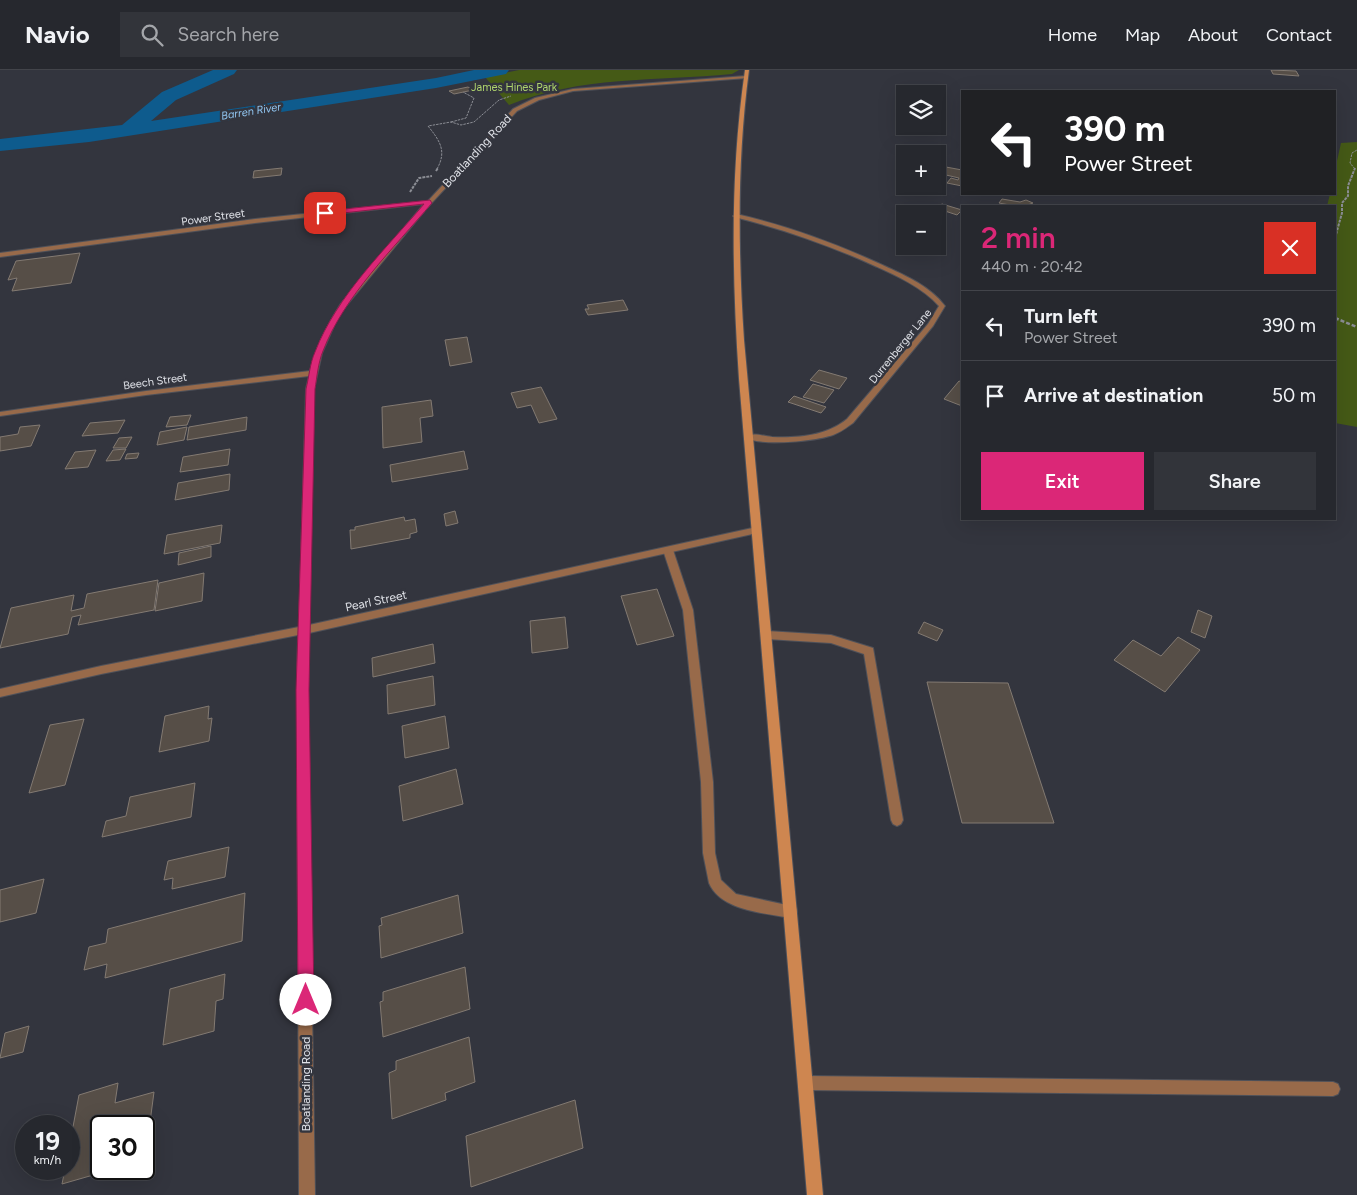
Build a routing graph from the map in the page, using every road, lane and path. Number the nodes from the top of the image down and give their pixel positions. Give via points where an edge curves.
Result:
1 (746, 74) edge
2 (463, 92) dead end
3 (513, 96) dead end
4 (451, 122) junction
5 (1357, 150) edge
6 (409, 198) dead end
7 (430, 202) junction
8 (736, 216) junction
9 (1336, 234) edge
10 (0, 255) edge
11 (1336, 318) edge
12 (1357, 327) edge
13 (313, 373) junction
14 (0, 414) edge
15 (748, 437) junction
16 (757, 530) junction
17 (668, 550) junction
18 (303, 630) junction
19 (767, 635) junction
20 (0, 693) edge
21 (897, 820) dead end
22 (791, 912) junction
23 (806, 1083) junction
24 (1333, 1089) dead end
25 (307, 1195) edge
26 (815, 1195) edge

1 - 7 street, Boatlanding Road via 587,88 532,101 512,113
1 - 8 main road via 738,144
2 - 4 path via 474,98 474,102 466,118
3 - 4 path via 499,99 481,119 474,122
4 - 6 path via 428,126 444,149 442,160 432,176 418,178 410,189
5 - 9 path via 1352,153 1350,163 1355,168 1348,196 1342,203
7 - 10 street, Power Street
7 - 13 street, Boatlanding Road via 343,305 325,337
8 - 15 main road
8 - 15 street, Durrenberger Lane via 799,233 871,262 924,290 942,306 931,325 846,426 831,433 805,438 774,441
11 - 12 path
13 - 14 street, Beech Street
13 - 18 street, Boatlanding Road
15 - 16 main road
16 - 17 street, Pearl Street
16 - 19 main road
17 - 18 street, Pearl Street
17 - 22 street via 688,610 707,782 709,853 715,883 733,900
18 - 20 street, Pearl Street
18 - 25 street, Boatlanding Road
19 - 21 street via 831,639 869,651
19 - 22 main road
22 - 23 main road
23 - 24 street
23 - 26 main road

